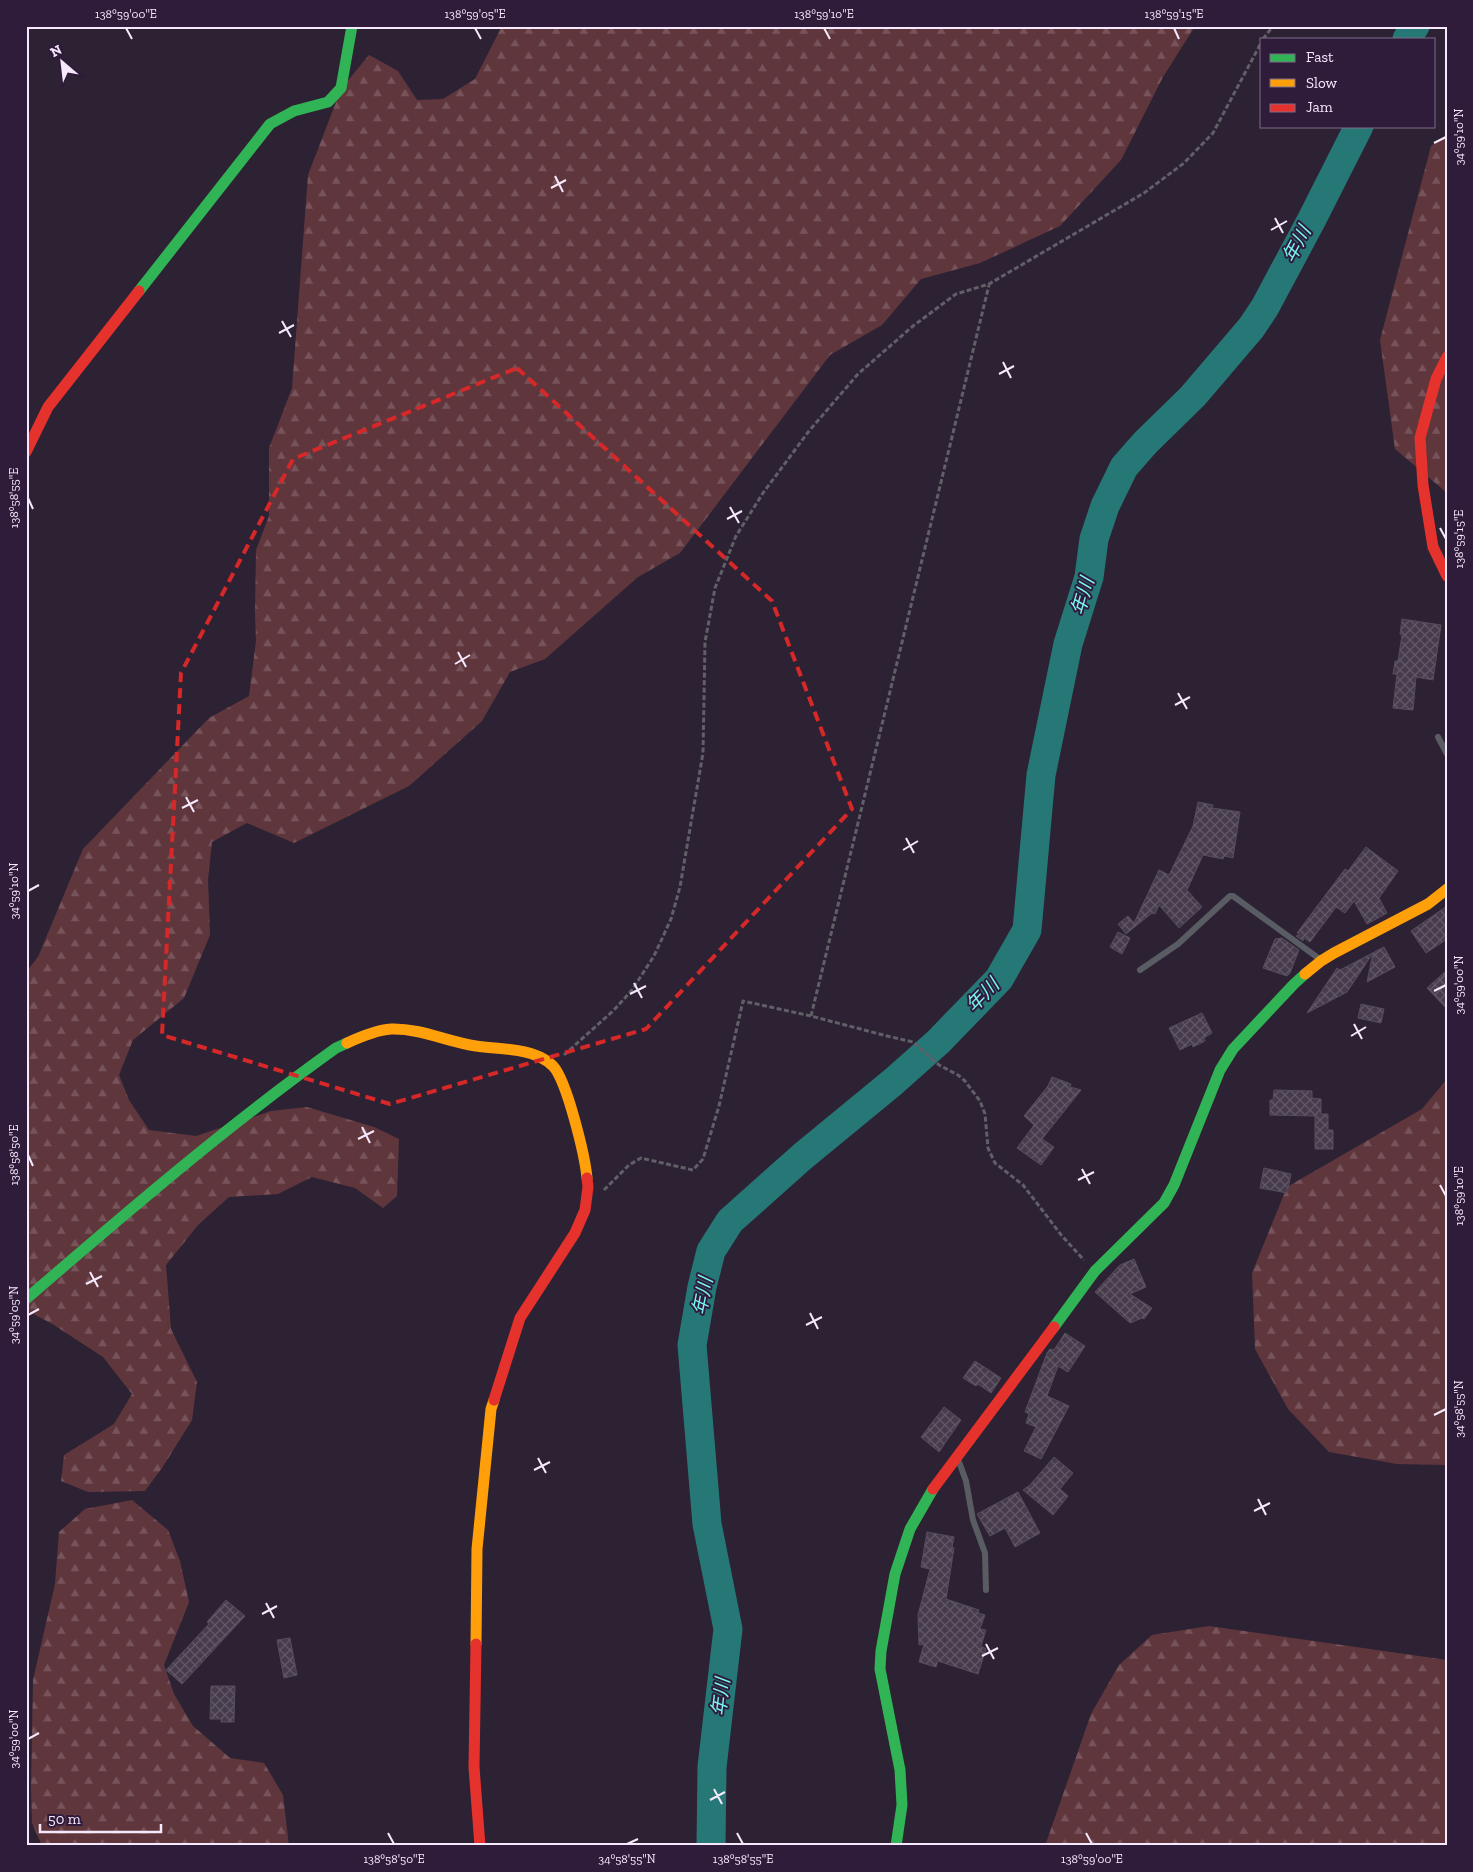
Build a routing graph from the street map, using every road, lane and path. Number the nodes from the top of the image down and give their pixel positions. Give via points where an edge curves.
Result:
1 (352, 26) edge
2 (1273, 26) edge
3 (1264, 38) edge
4 (1260, 46) edge
5 (989, 284) junction
6 (1447, 358) edge
7 (26, 452) edge
8 (1447, 576) edge
9 (1438, 737) dead end
10 (1447, 754) edge
11 (1447, 889) edge
12 (1321, 961) junction
13 (1140, 970) dead end
14 (811, 1016) junction
15 (553, 1066) junction
16 (603, 1191) dead end
17 (1094, 1271) junction
18 (26, 1300) edge
19 (957, 1457) junction
20 (986, 1590) dead end
21 (480, 1846) edge
22 (896, 1846) edge

1 - 7 street via 341,88 328,102 294,111 270,124 48,407
2 - 3 path
4 - 5 path via 1213,133 1184,163 1144,193
5 - 14 path
5 - 15 path via 956,294 858,374 809,431 736,536 715,588 706,642 703,753 680,887 671,919 654,956 632,990
6 - 8 street via 1436,379 1420,438 1423,486 1433,547
9 - 10 lane
11 - 12 street via 1428,904
12 - 13 lane via 1230,896 1178,944
12 - 17 street via 1294,984 1233,1049 1220,1070 1164,1203
14 - 16 path via 742,1001 719,1106 703,1159 693,1170 640,1158 628,1165
14 - 17 path via 913,1042 939,1065 965,1081 985,1114 988,1148 995,1163 1023,1186
15 - 18 street via 540,1057 522,1052 475,1046 417,1032 390,1030 363,1036 336,1048 276,1090
15 - 21 street via 580,1139 588,1187 585,1210 575,1233 520,1318 491,1409 477,1558 474,1767
17 - 19 street
19 - 20 lane via 984,1553
19 - 22 street via 928,1496 910,1528 896,1574 882,1644 880,1669 900,1770 902,1805

